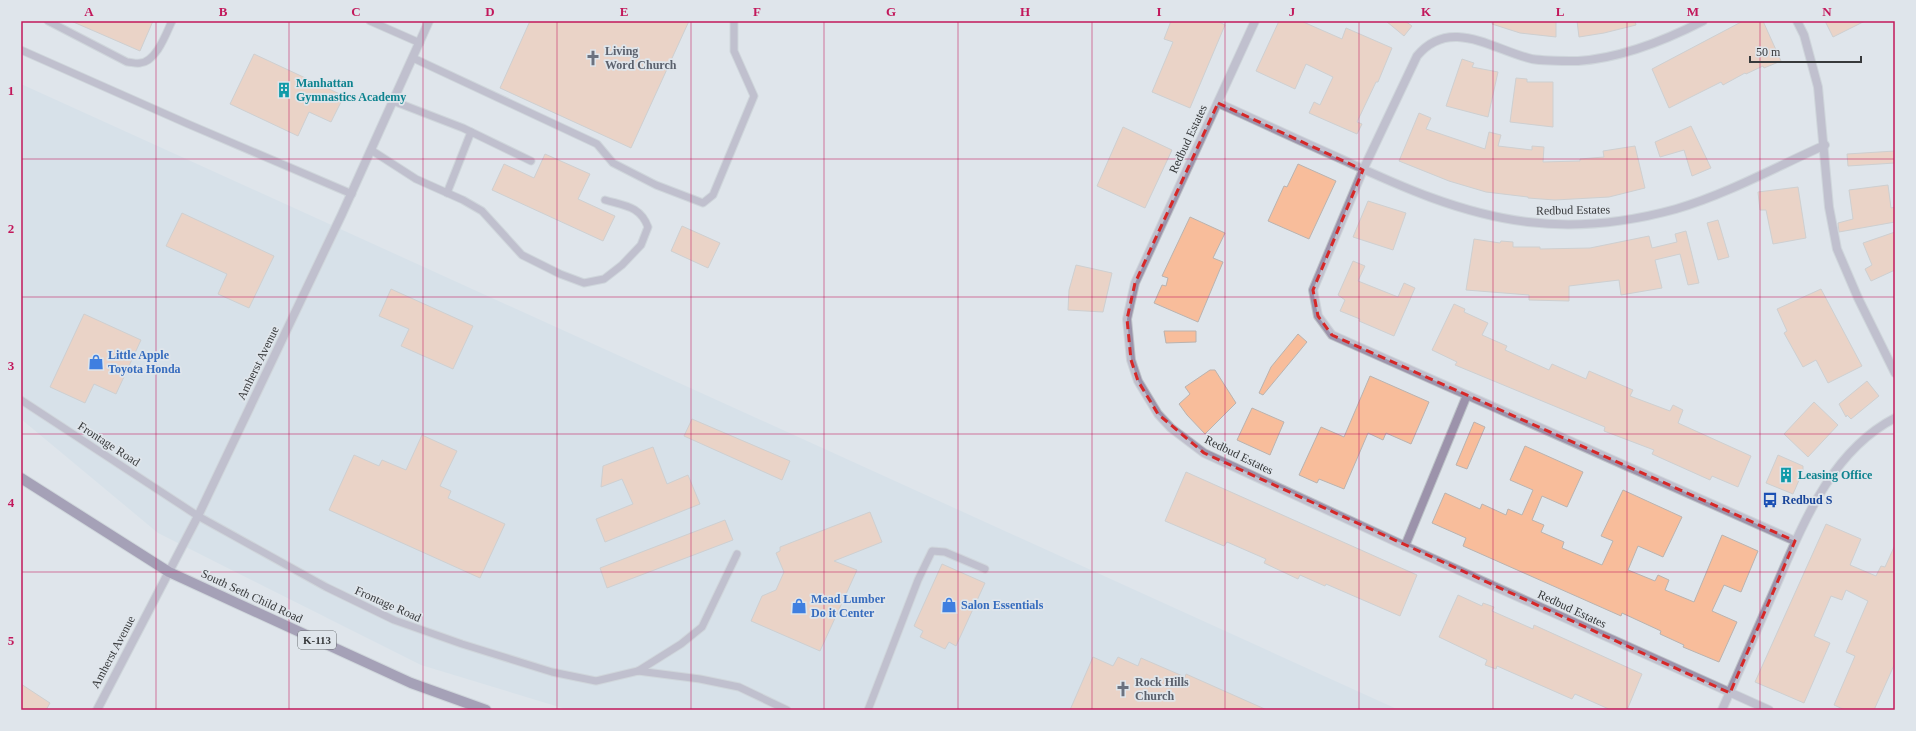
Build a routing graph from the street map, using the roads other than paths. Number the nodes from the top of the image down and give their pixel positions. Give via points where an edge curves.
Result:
1 (48, 21) edge
2 (172, 21) edge
3 (370, 21) edge
4 (429, 21) edge
5 (734, 21) edge
6 (1255, 21) edge
7 (1703, 21) edge
8 (1797, 21) edge
9 (420, 43) junction
10 (21, 50) edge
11 (413, 58) junction
12 (393, 101) junction
13 (1218, 103) junction
14 (471, 132) junction
15 (1825, 145) junction
16 (371, 150) junction
17 (530, 161) dead end
18 (1363, 170) junction
19 (447, 193) junction
20 (352, 194) junction
21 (604, 200) dead end
22 (1895, 373) edge
23 (1467, 395) junction
24 (21, 400) edge
25 (1895, 418) edge
26 (21, 478) edge
27 (198, 516) junction
28 (1795, 541) junction
29 (1405, 546) junction
30 (737, 554) dead end
31 (986, 569) dead end
32 (169, 572) junction
33 (638, 671) junction
34 (1730, 693) junction
35 (97, 710) edge
36 (486, 710) edge
37 (787, 710) edge
38 (868, 710) edge
39 (1722, 710) edge
40 (1769, 710) edge

1 - 2 lane via 127,62 141,63 150,59
3 - 9 lane
4 - 9 street, Amherst Avenue
5 - 11 lane via 734,51 754,96 713,195 703,202 656,185 613,163 597,144
6 - 13 street, Redbud Estates
7 - 18 street via 1634,51 1578,61 1534,59 1468,38 1440,38 1426,46 1417,56
8 - 15 street via 1804,35 1818,87
9 - 11 street, Amherst Avenue
10 - 20 lane
11 - 12 street, Amherst Avenue
12 - 14 lane
12 - 16 street, Amherst Avenue
13 - 18 street, Redbud Estates
13 - 29 street, Redbud Estates via 1135,283 1127,319 1131,360 1138,381 1158,414 1171,428 1204,453
14 - 17 lane
14 - 19 lane
15 - 18 street, Redbud Estates via 1704,200 1645,216 1603,223 1528,222 1460,208 1411,191
15 - 22 street via 1829,207 1837,249
16 - 19 lane via 416,179
16 - 20 street, Amherst Avenue
18 - 23 street via 1313,290 1318,316 1332,335
19 - 21 lane via 482,211 522,255 584,283 604,279 622,265 641,245 648,227 644,216 632,208
20 - 27 street, Amherst Avenue
23 - 28 street
23 - 29 street
24 - 27 lane, Frontage Road
25 - 28 street via 1855,447 1823,488
26 - 32 main road, South Seth Child Road / K-113
27 - 32 street, Amherst Avenue
27 - 33 lane, Frontage Road via 326,587 394,620 455,642 552,672 596,682
28 - 34 street
29 - 34 street, Redbud Estates
30 - 33 lane via 702,627 681,644
31 - 38 lane via 945,552 932,552 918,580
32 - 35 street, Amherst Avenue
32 - 36 main road, South Seth Child Road / K-113 via 411,683
33 - 37 lane, Frontage Road via 739,687
34 - 39 street
34 - 40 street, Redbud Estates

